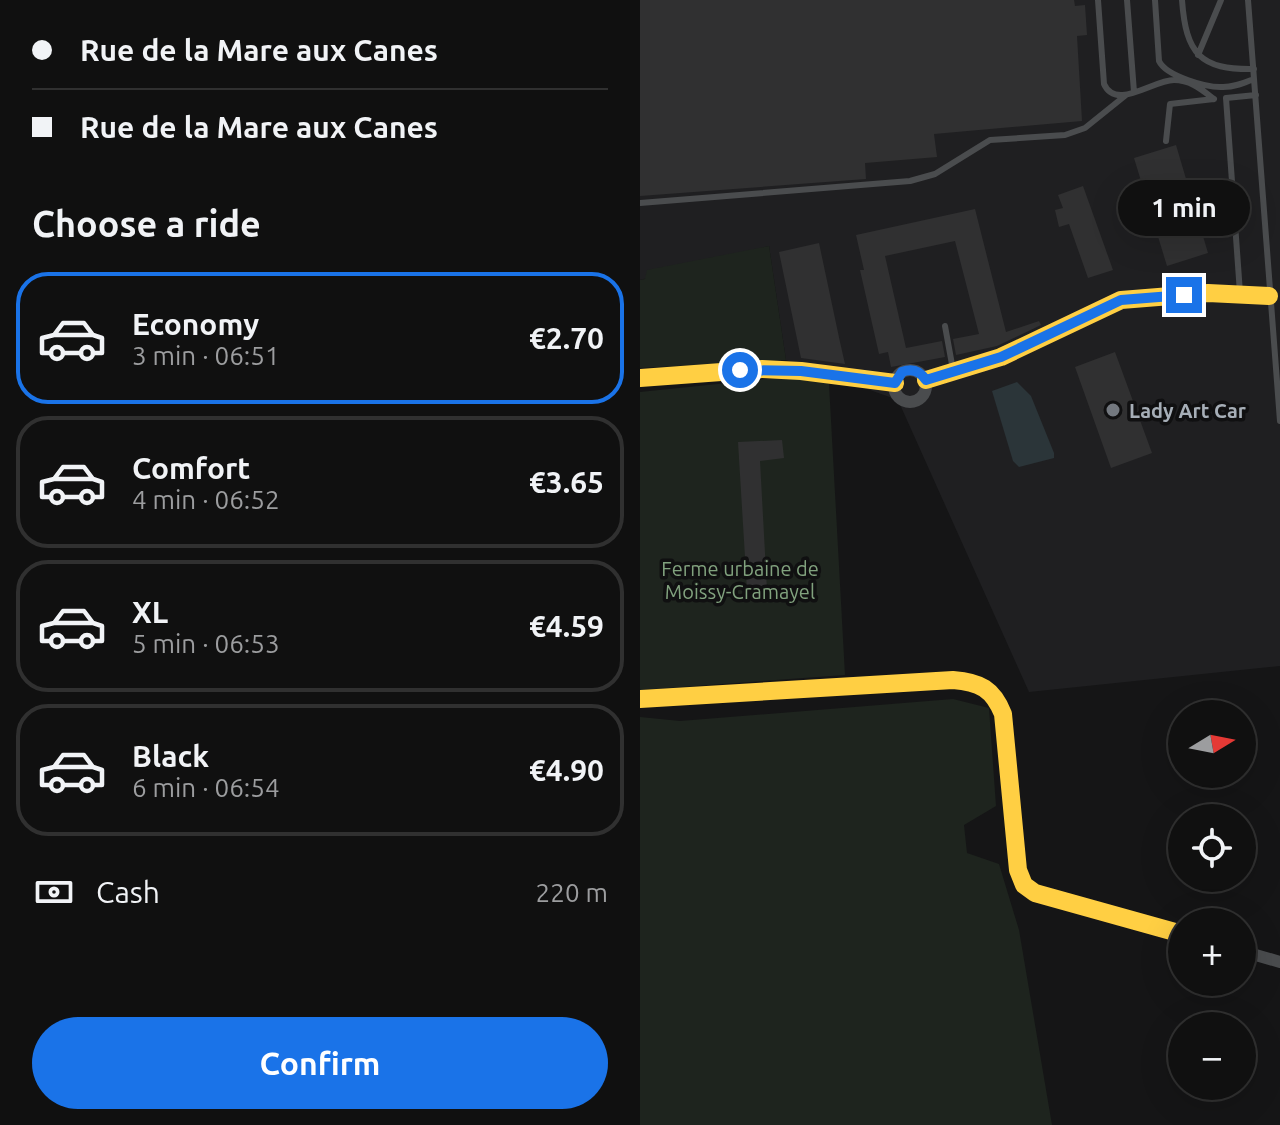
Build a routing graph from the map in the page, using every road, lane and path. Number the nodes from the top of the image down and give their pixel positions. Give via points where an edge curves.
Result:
1 (1098, 0) edge
2 (1127, 0) edge
3 (1155, 0) edge
4 (1182, 0) edge
5 (1221, 0) edge
6 (1248, 0) edge
7 (1198, 55) junction
8 (1254, 69) junction
9 (1254, 79) junction
10 (1134, 92) junction
11 (1126, 95) junction
12 (1256, 95) junction
13 (1226, 98) junction
14 (1214, 99) junction
15 (1166, 141) dead end
16 (640, 203) edge
17 (1269, 296) junction
18 (1241, 297) junction
19 (945, 326) dead end
20 (953, 370) junction
21 (640, 378) edge
22 (926, 380) junction
23 (895, 383) junction
24 (1280, 421) edge
25 (640, 699) edge
26 (1168, 930) edge
27 (1256, 955) edge
28 (1280, 962) edge

1 - 11 lane via 1104,84 1115,96
2 - 10 lane
3 - 9 lane via 1159,61 1169,73 1209,86
4 - 7 lane
5 - 7 lane
6 - 8 lane
7 - 8 lane via 1225,70
8 - 9 lane
9 - 12 lane
10 - 11 lane
10 - 14 lane via 1175,80 1197,86
11 - 16 lane via 1085,128 1065,135 990,140 935,174 910,181
12 - 13 lane
12 - 17 lane
13 - 14 lane
13 - 18 lane
14 - 15 lane via 1170,104
17 - 18 street
17 - 24 lane
18 - 20 street via 1208,293 1121,300 1001,357
19 - 20 lane
20 - 22 street
21 - 23 street via 762,369
22 - 23 street via 907,371
22 - 23 street via 924,396 910,403 898,396
25 - 26 street via 953,680 986,687 1003,714 1018,870 1024,885 1035,893
27 - 28 street

